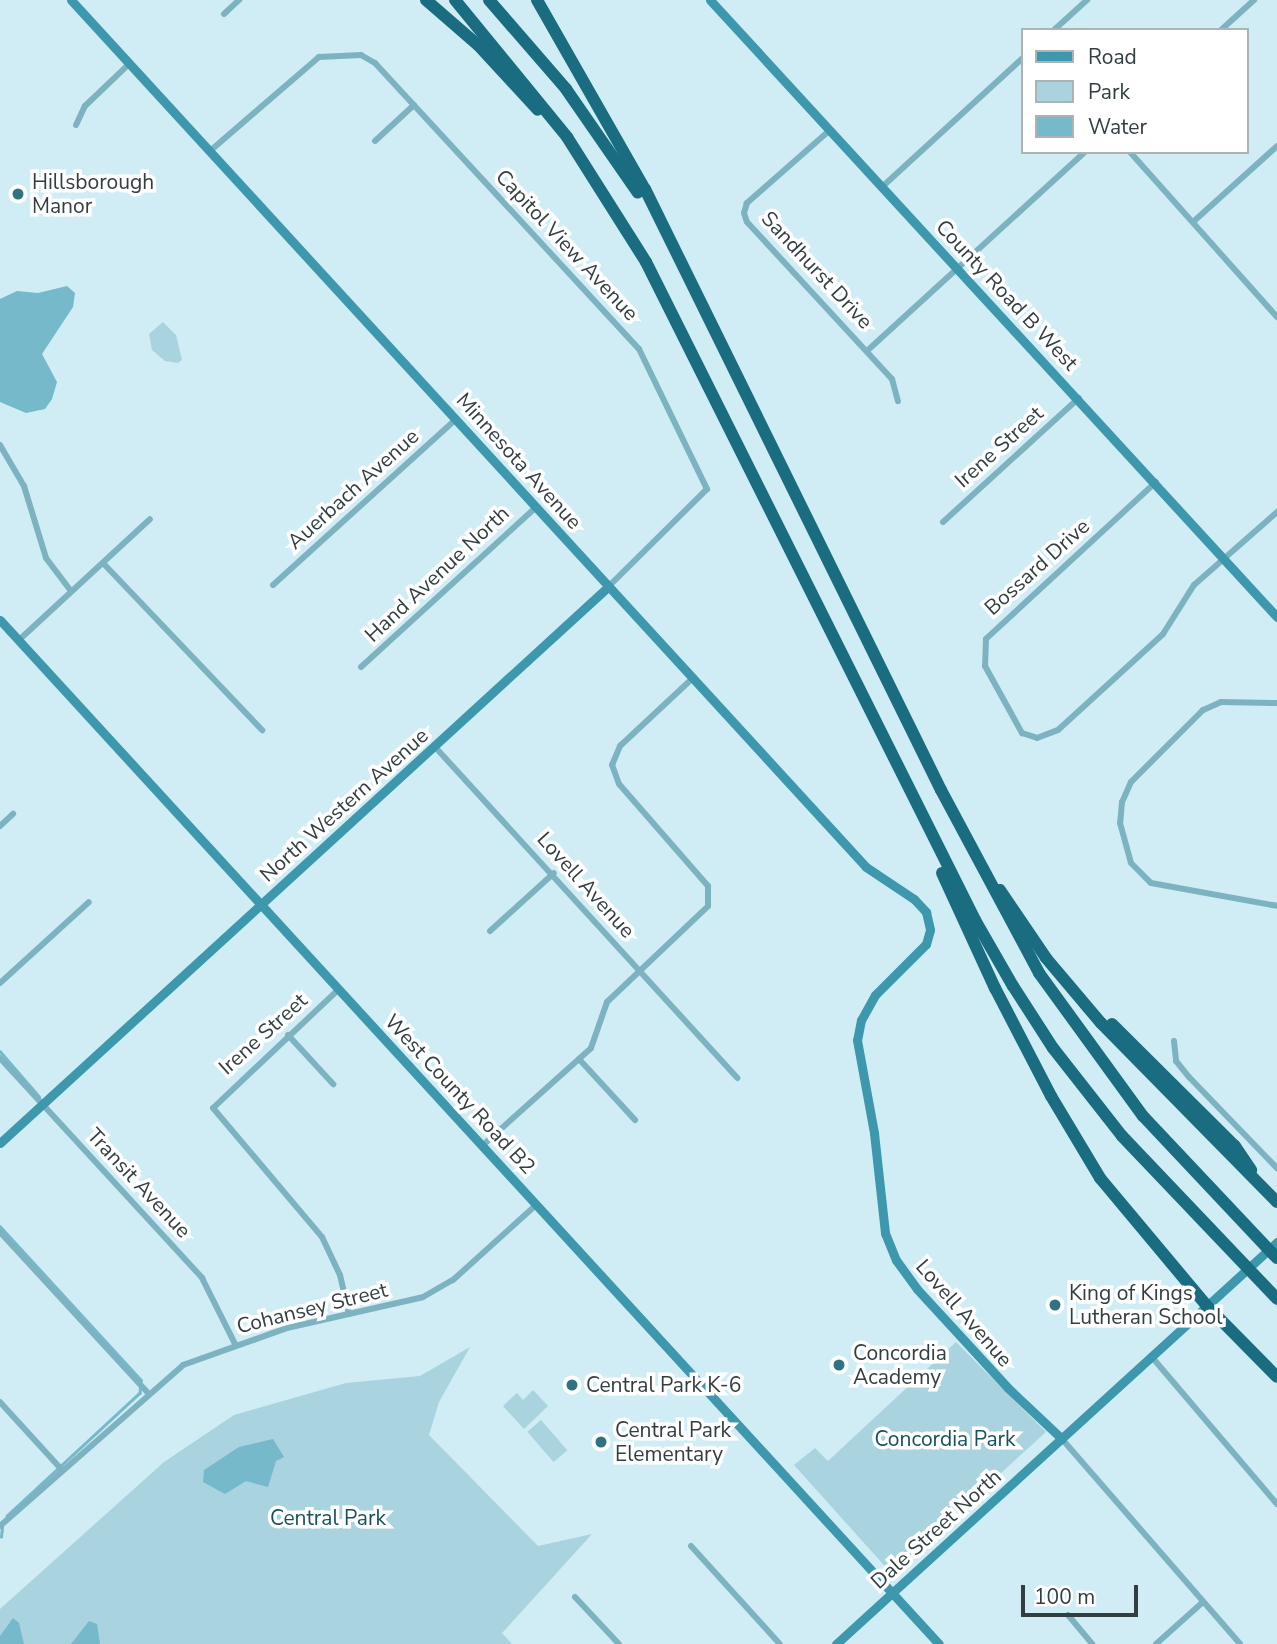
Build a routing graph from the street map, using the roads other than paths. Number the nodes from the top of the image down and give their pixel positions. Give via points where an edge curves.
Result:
1 (71, 0) edge
2 (239, 0) edge
3 (426, 0) edge
4 (455, 0) edge
5 (489, 0) edge
6 (537, 0) edge
7 (710, 0) edge
8 (1070, 0) edge
9 (1087, 0) edge
10 (1254, 0) edge
11 (1078, 8) junction
12 (223, 14) dead end
13 (1056, 28) edge
14 (1223, 28) edge
15 (1021, 60) edge
16 (129, 64) junction
17 (414, 105) junction
18 (76, 125) dead end
19 (830, 130) junction
20 (375, 141) dead end
21 (1277, 146) edge
22 (210, 151) junction
23 (1083, 154) edge
24 (1131, 154) edge
25 (882, 187) junction
26 (604, 192) junction
27 (1193, 222) junction
28 (674, 253) junction
29 (958, 268) junction
30 (1277, 317) edge
31 (867, 350) junction
32 (1079, 398) junction
33 (898, 401) dead end
34 (457, 418) junction
35 (0, 445) edge
36 (1156, 482) junction
37 (707, 489) joint
38 (536, 507) junction
39 (1277, 512) edge
40 (150, 519) dead end
41 (943, 522) dead end
42 (1224, 559) junction
43 (103, 563) junction
44 (273, 585) dead end
45 (609, 586) junction
46 (71, 591) junction
47 (1277, 617) edge
48 (0, 620) edge
49 (19, 640) junction
50 (361, 667) dead end
51 (693, 678) junction
52 (1277, 702) edge
53 (262, 730) dead end
54 (436, 748) junction
55 (941, 790) junction
56 (916, 804) junction
57 (13, 814) dead end
58 (0, 825) edge
59 (554, 873) junction
60 (89, 902) dead end
61 (261, 904) junction
62 (1277, 906) edge
63 (490, 931) dead end
64 (926, 944) joint
65 (640, 970) junction
66 (0, 983) edge
67 (339, 989) junction
68 (288, 1035) junction
69 (1174, 1041) dead end
70 (0, 1058) edge
71 (579, 1059) junction
72 (737, 1078) dead end
73 (333, 1084) dead end
74 (42, 1104) junction
75 (635, 1120) dead end
76 (0, 1143) edge
77 (483, 1145) junction
78 (1277, 1168) edge
79 (1277, 1202) edge
80 (537, 1204) junction
81 (0, 1232) edge
82 (1277, 1242) edge
83 (1277, 1258) edge
84 (1277, 1300) edge
85 (1208, 1307) junction
86 (349, 1314) junction
87 (235, 1344) junction
88 (1151, 1356) junction
89 (1277, 1377) edge
90 (147, 1392) junction
91 (0, 1402) edge
92 (1062, 1439) junction
93 (62, 1470) junction
94 (1277, 1504) edge
95 (0, 1526) edge
96 (691, 1546) dead end
97 (893, 1591) junction
98 (575, 1597) dead end
99 (1203, 1602) junction
100 (1068, 1615) dead end
101 (619, 1644) edge
102 (780, 1644) edge
103 (836, 1644) edge
104 (939, 1644) edge
105 (1092, 1644) edge
106 (1156, 1644) edge
107 (1240, 1644) edge

1 - 16 street, Minnesota Avenue
2 - 12 street
3 - 26 highway via 500,68
4 - 26 highway via 533,92
5 - 28 highway via 587,118
6 - 28 highway via 645,189
7 - 19 street, County Road B West
8 - 11 street
9 - 11 street
10 - 14 street
11 - 13 street
15 - 25 street
16 - 18 street via 85,106
16 - 22 street, Minnesota Avenue
17 - 20 street
17 - 22 street, Capitol View Avenue via 375,62 361,54 319,57
17 - 37 street, Capitol View Avenue via 639,349
19 - 25 street, County Road B West
19 - 31 street, Sandhurst Drive via 747,203 744,213 747,222
21 - 27 street
22 - 34 street, Minnesota Avenue
23 - 29 street
24 - 27 street
25 - 29 street, County Road B West
26 - 56 highway via 667,302
27 - 30 street
28 - 55 highway
29 - 31 street
29 - 32 street, County Road B West
31 - 33 street, Sandhurst Drive via 892,379
32 - 36 street, County Road B West
32 - 41 street, Irene Street
34 - 38 street, Minnesota Avenue
34 - 44 street, Auerbach Avenue
35 - 46 street via 24,486 46,558
36 - 42 street, County Road B West
36 - 42 street, Bossard Drive via 991,632 983,646 985,666 1016,727 1037,738 1058,730 1163,634 1194,585
37 - 45 street, North Western Avenue
38 - 45 street, Minnesota Avenue
38 - 50 street, Hand Avenue North
39 - 42 street
40 - 43 street
42 - 47 street, County Road B West
43 - 46 street
43 - 53 street
45 - 51 street, Minnesota Avenue
45 - 54 street, North Western Avenue
46 - 49 street
48 - 49 street, West County Road B2
49 - 61 street, West County Road B2
51 - 64 street, Minnesota Avenue via 866,867 920,904 930,930
51 - 65 street via 621,744 613,758 615,779 710,893 705,910
52 - 62 street via 1221,702 1203,710 1131,782 1120,813 1128,855 1151,883
54 - 59 street, Lovell Avenue
54 - 61 street, North Western Avenue
55 - 79 highway via 1024,928 1075,991 1235,1146 1255,1180
55 - 83 highway via 1002,910 1077,1031 1143,1116
56 - 84 highway via 991,949 1053,1048 1122,1136
56 - 85 highway via 981,960 1067,1124 1132,1220
57 - 58 street
59 - 63 street
59 - 65 street, Lovell Avenue
60 - 66 street
61 - 67 street, West County Road B2
61 - 74 street, North Western Avenue
64 - 92 street, Lovell Avenue via 875,995 859,1029 858,1059 874,1133 885,1233 917,1289
65 - 71 street via 607,1002 596,1042
65 - 72 street, Lovell Avenue
67 - 68 street, Irene Street
67 - 77 street, West County Road B2
68 - 73 street
68 - 86 street, Irene Street via 213,1108 322,1237 340,1275
69 - 78 street via 1176,1061
70 - 74 street, Transit Avenue
71 - 75 street
71 - 77 street
74 - 76 street, North Western Avenue
74 - 87 street, Transit Avenue via 202,1278
77 - 80 street, West County Road B2
80 - 86 street, Cohansey Street via 438,1289 407,1303
80 - 97 street, West County Road B2
81 - 90 street
82 - 85 street, Dale Street North
85 - 88 street, Dale Street North
85 - 89 highway
86 - 87 street, Cohansey Street
87 - 90 street, Cohansey Street via 183,1365
88 - 92 street, Dale Street North
88 - 94 street
90 - 93 street, Cohansey Street
91 - 93 street
92 - 97 street, Dale Street North
92 - 99 street, Lovell Avenue
93 - 95 street, Cohansey Street
96 - 102 street
97 - 103 street, Dale Street North
97 - 104 street, West County Road B2
98 - 101 street
99 - 106 street
99 - 107 street, Lovell Avenue
100 - 105 street

